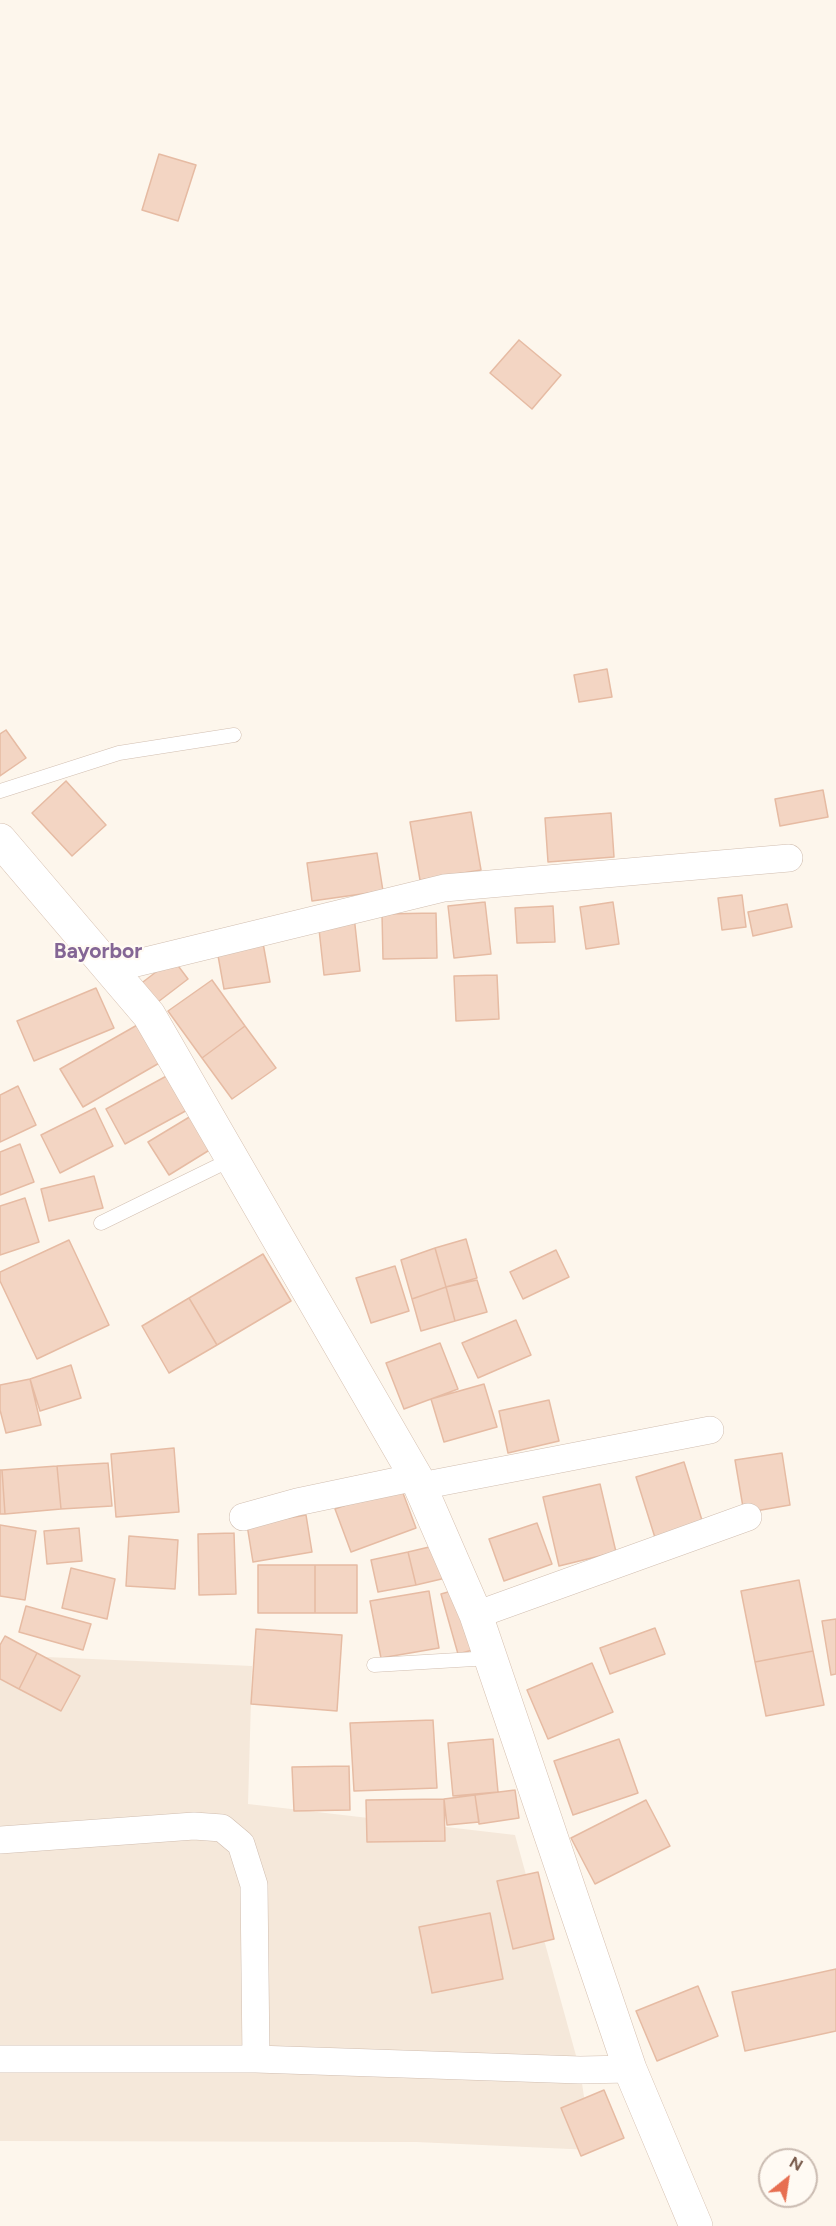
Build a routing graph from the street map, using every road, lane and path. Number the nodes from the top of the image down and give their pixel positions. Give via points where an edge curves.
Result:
1 (234, 735) dead end
2 (0, 791) edge
3 (0, 840) edge
4 (789, 858) dead end
5 (112, 969) junction
6 (232, 1159) junction
7 (101, 1223) dead end
8 (710, 1430) dead end
9 (418, 1482) junction
10 (243, 1516) dead end
11 (748, 1517) dead end
12 (476, 1615) junction
13 (491, 1658) junction
14 (374, 1665) dead end
15 (0, 1840) edge
16 (0, 2059) edge
17 (256, 2059) junction
18 (630, 2069) junction
19 (696, 2226) edge

1 - 2 lane via 119,753
3 - 5 street
4 - 5 street via 444,888
5 - 6 street via 148,1015
6 - 7 lane
6 - 9 street
8 - 9 street
9 - 10 street via 297,1502
9 - 12 street
11 - 12 street
12 - 13 street
13 - 14 lane
13 - 18 street
15 - 17 street via 194,1826 222,1828 241,1844 254,1885
16 - 17 street
17 - 18 street
18 - 19 street

